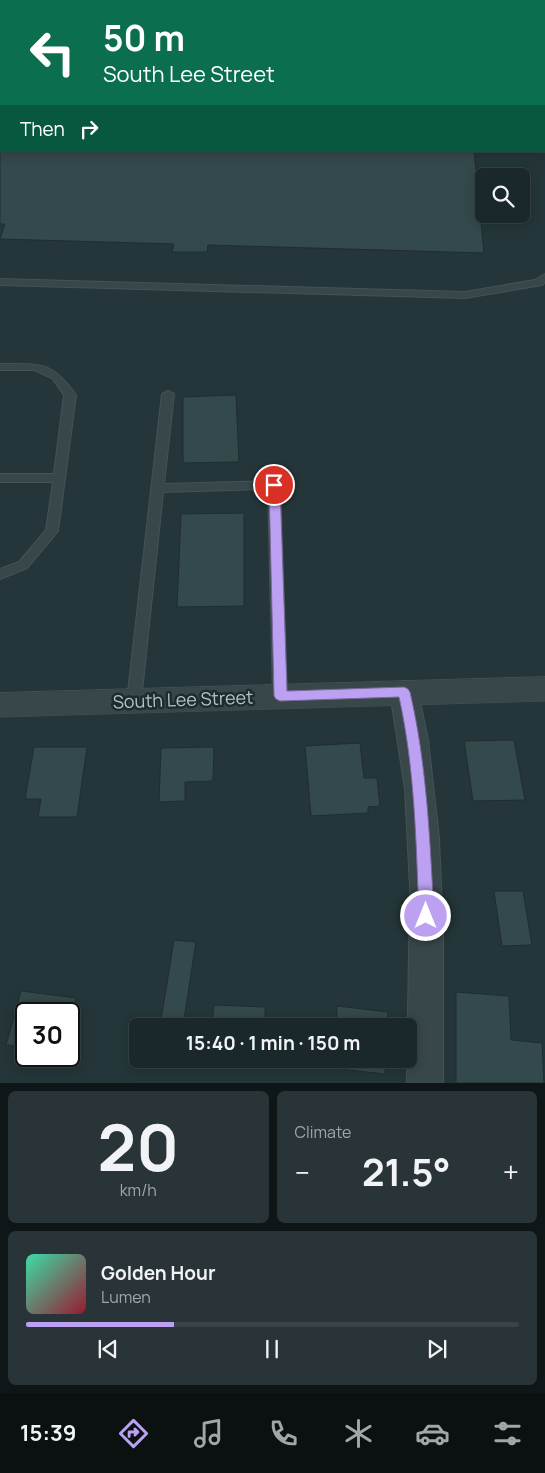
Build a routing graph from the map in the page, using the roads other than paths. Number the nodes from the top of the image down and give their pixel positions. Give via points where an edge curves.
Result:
1 (545, 278) edge
2 (0, 282) edge
3 (0, 367) edge
4 (168, 394) dead end
5 (0, 478) edge
6 (59, 478) junction
7 (158, 488) junction
8 (0, 574) edge
9 (545, 689) edge
10 (404, 692) junction
11 (280, 696) junction
12 (134, 701) junction
13 (0, 705) edge
14 (425, 1083) edge

1 - 2 lane via 538,283 465,295
3 - 6 lane via 36,367 56,376 70,395
4 - 7 lane
5 - 6 lane
6 - 8 lane via 52,531 23,565
7 - 11 lane via 274,485
7 - 12 lane
9 - 10 street, South Lee Street
10 - 11 street, South Lee Street
10 - 14 street via 421,805 427,897
11 - 12 street, South Lee Street
12 - 13 street, South Lee Street

